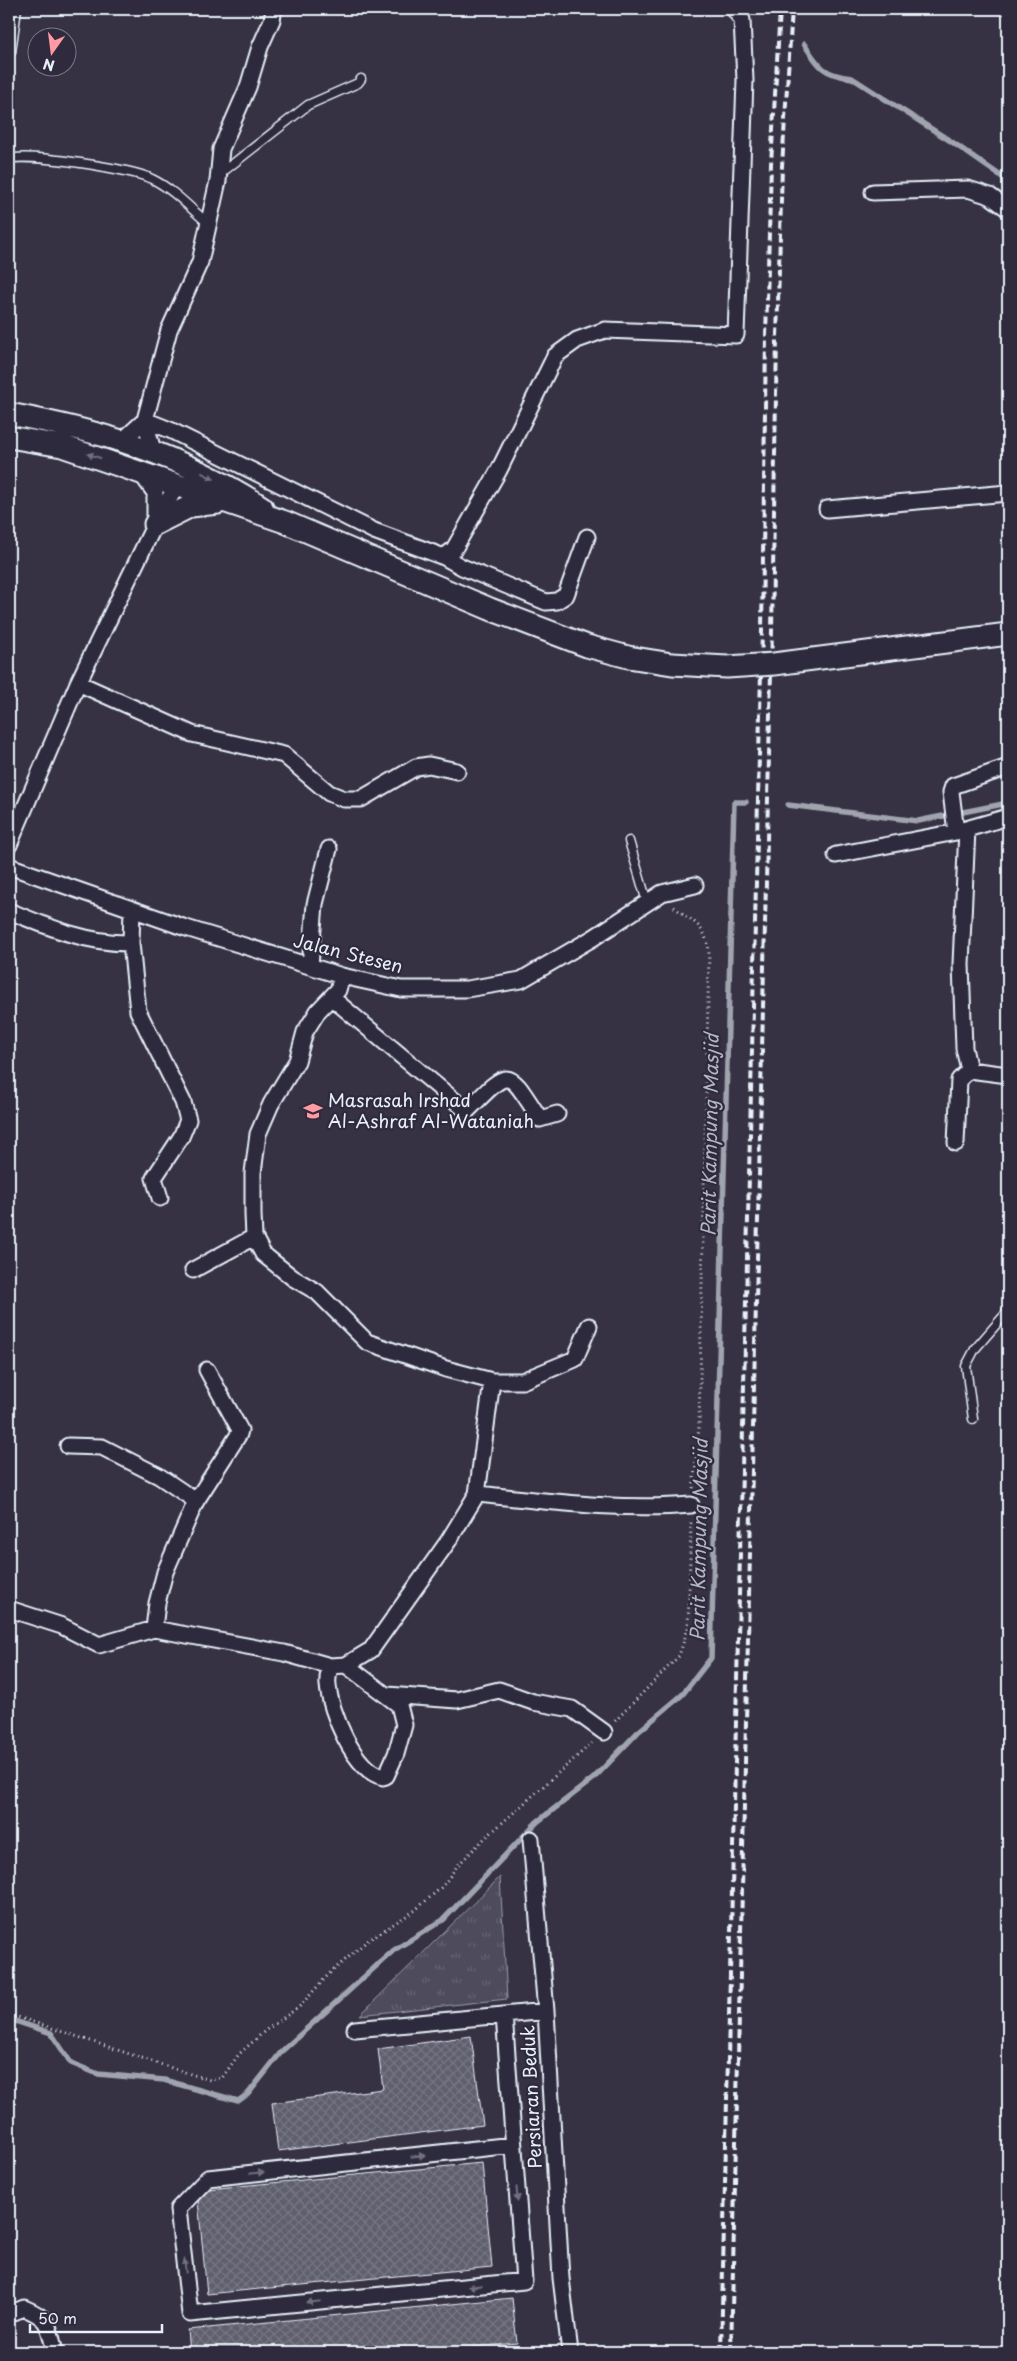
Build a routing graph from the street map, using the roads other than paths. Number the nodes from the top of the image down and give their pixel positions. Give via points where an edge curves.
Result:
1 (17, 9) edge
2 (274, 9) edge
3 (734, 9) edge
4 (11, 52) dead end
5 (361, 78) dead end
6 (9, 159) edge
7 (218, 175) junction
8 (873, 192) dead end
9 (1008, 209) edge
10 (209, 224) junction
11 (9, 414) edge
12 (145, 420) junction
13 (9, 437) edge
14 (122, 441) junction
15 (159, 453) junction
16 (140, 472) junction
17 (177, 485) junction
18 (1008, 493) edge
19 (223, 503) junction
20 (828, 510) dead end
21 (285, 522) junction
22 (155, 524) junction
23 (587, 537) dead end
24 (444, 557) junction
25 (1008, 634) edge
26 (78, 684) junction
27 (1008, 767) edge
28 (457, 771) dead end
29 (1008, 817) edge
30 (958, 820) junction
31 (629, 841) dead end
32 (9, 845) edge
33 (330, 849) dead end
34 (836, 855) dead end
35 (9, 866) edge
36 (695, 884) dead end
37 (647, 902) junction
38 (132, 909) junction
39 (9, 911) edge
40 (131, 943) junction
41 (310, 966) junction
42 (342, 976) junction
43 (332, 998) junction
44 (969, 1070) junction
45 (1008, 1075) edge
46 (557, 1114) dead end
47 (956, 1143) dead end
48 (160, 1198) dead end
49 (254, 1237) junction
50 (193, 1270) dead end
51 (1008, 1311) edge
52 (589, 1326) dead end
53 (207, 1370) dead end
54 (492, 1381) junction
55 (973, 1419) dead end
56 (68, 1446) dead end
57 (477, 1494) junction
58 (196, 1501) junction
59 (691, 1505) road end
60 (9, 1609) edge
61 (154, 1629) junction
62 (346, 1665) junction
63 (330, 1666) junction
64 (386, 1695) junction
65 (604, 1732) road end
66 (531, 1839) dead end
67 (546, 2010) junction
68 (504, 2015) junction
69 (355, 2029) dead end
70 (514, 2145) junction
71 (9, 2314) edge
72 (55, 2352) edge
73 (570, 2352) edge

1 - 4 lane
2 - 7 street via 248,87 225,135
3 - 24 street via 742,20 744,80 736,335 605,330 577,340 555,356 499,470 454,549
5 - 7 lane via 358,84 308,105
6 - 10 lane via 30,156 136,172 154,180
7 - 10 street
8 - 9 street via 968,189 990,196
10 - 12 street via 200,262 169,330
11 - 14 street via 69,425
12 - 14 street
12 - 15 street
12 - 24 street via 374,531
16 -> 13 street via 62,446
14 - 15 street
15 - 17 street
15 -> 21 street via 231,487
16 - 17 street
16 - 22 street via 154,492
17 - 19 street
17 - 22 street
18 - 20 street
19 - 21 street
19 - 22 street via 191,506
21 - 25 street, bridge via 490,609 587,646 672,664 727,667 774,664
22 - 26 street
23 - 24 street via 566,595 557,601 546,602
26 - 28 street via 192,734 284,755 329,793 344,799 361,799 424,765
26 - 32 street
27 - 30 street via 953,786 950,792
29 - 30 street
30 - 34 street
30 - 44 street via 966,898 961,964 964,1048
31 - 37 lane
33 - 41 street via 314,904
35 - 38 street, Jalan Stesen
36 - 37 street, Jalan Stesen via 662,893
37 - 42 street, Jalan Stesen via 594,938 521,980 467,989 401,989
38 - 40 street
38 - 41 street, Jalan Stesen
39 - 40 street via 78,937 112,944
40 - 48 street via 138,1011 183,1102 188,1120 181,1137 154,1178
41 - 42 street, Jalan Stesen
42 - 43 street
43 - 46 street via 467,1111 496,1082 508,1078 515,1081 540,1118
43 - 49 street via 318,1011 305,1032 297,1061 271,1104 258,1134 253,1173
44 - 45 street
44 - 47 street via 959,1080
49 - 50 street
49 - 54 street via 263,1254 317,1292 367,1342
51 - 55 lane via 975,1350 966,1366
52 - 54 street via 575,1359 522,1381
53 - 58 street via 240,1434
54 - 57 street
56 - 58 street via 102,1448 159,1476
57 - 59 street via 618,1505
57 - 62 street via 449,1540 371,1650
58 - 61 street via 165,1572
60 - 61 street via 62,1626 99,1645
61 - 63 street via 284,1653
62 - 63 street
62 - 64 street
63 - 64 street via 328,1685 348,1745 366,1767 376,1776 383,1777 396,1754 404,1725 399,1705
64 - 65 street via 457,1700 499,1690 533,1702 572,1709
66 - 67 street, Persiaran Beduk
67 - 68 street
67 - 73 street, Persiaran Beduk via 561,2278
68 - 69 street
68 - 70 street
70 -> 70 street via 524,2281 190,2314 178,2209 208,2178
71 - 72 street via 24,2308 46,2320

